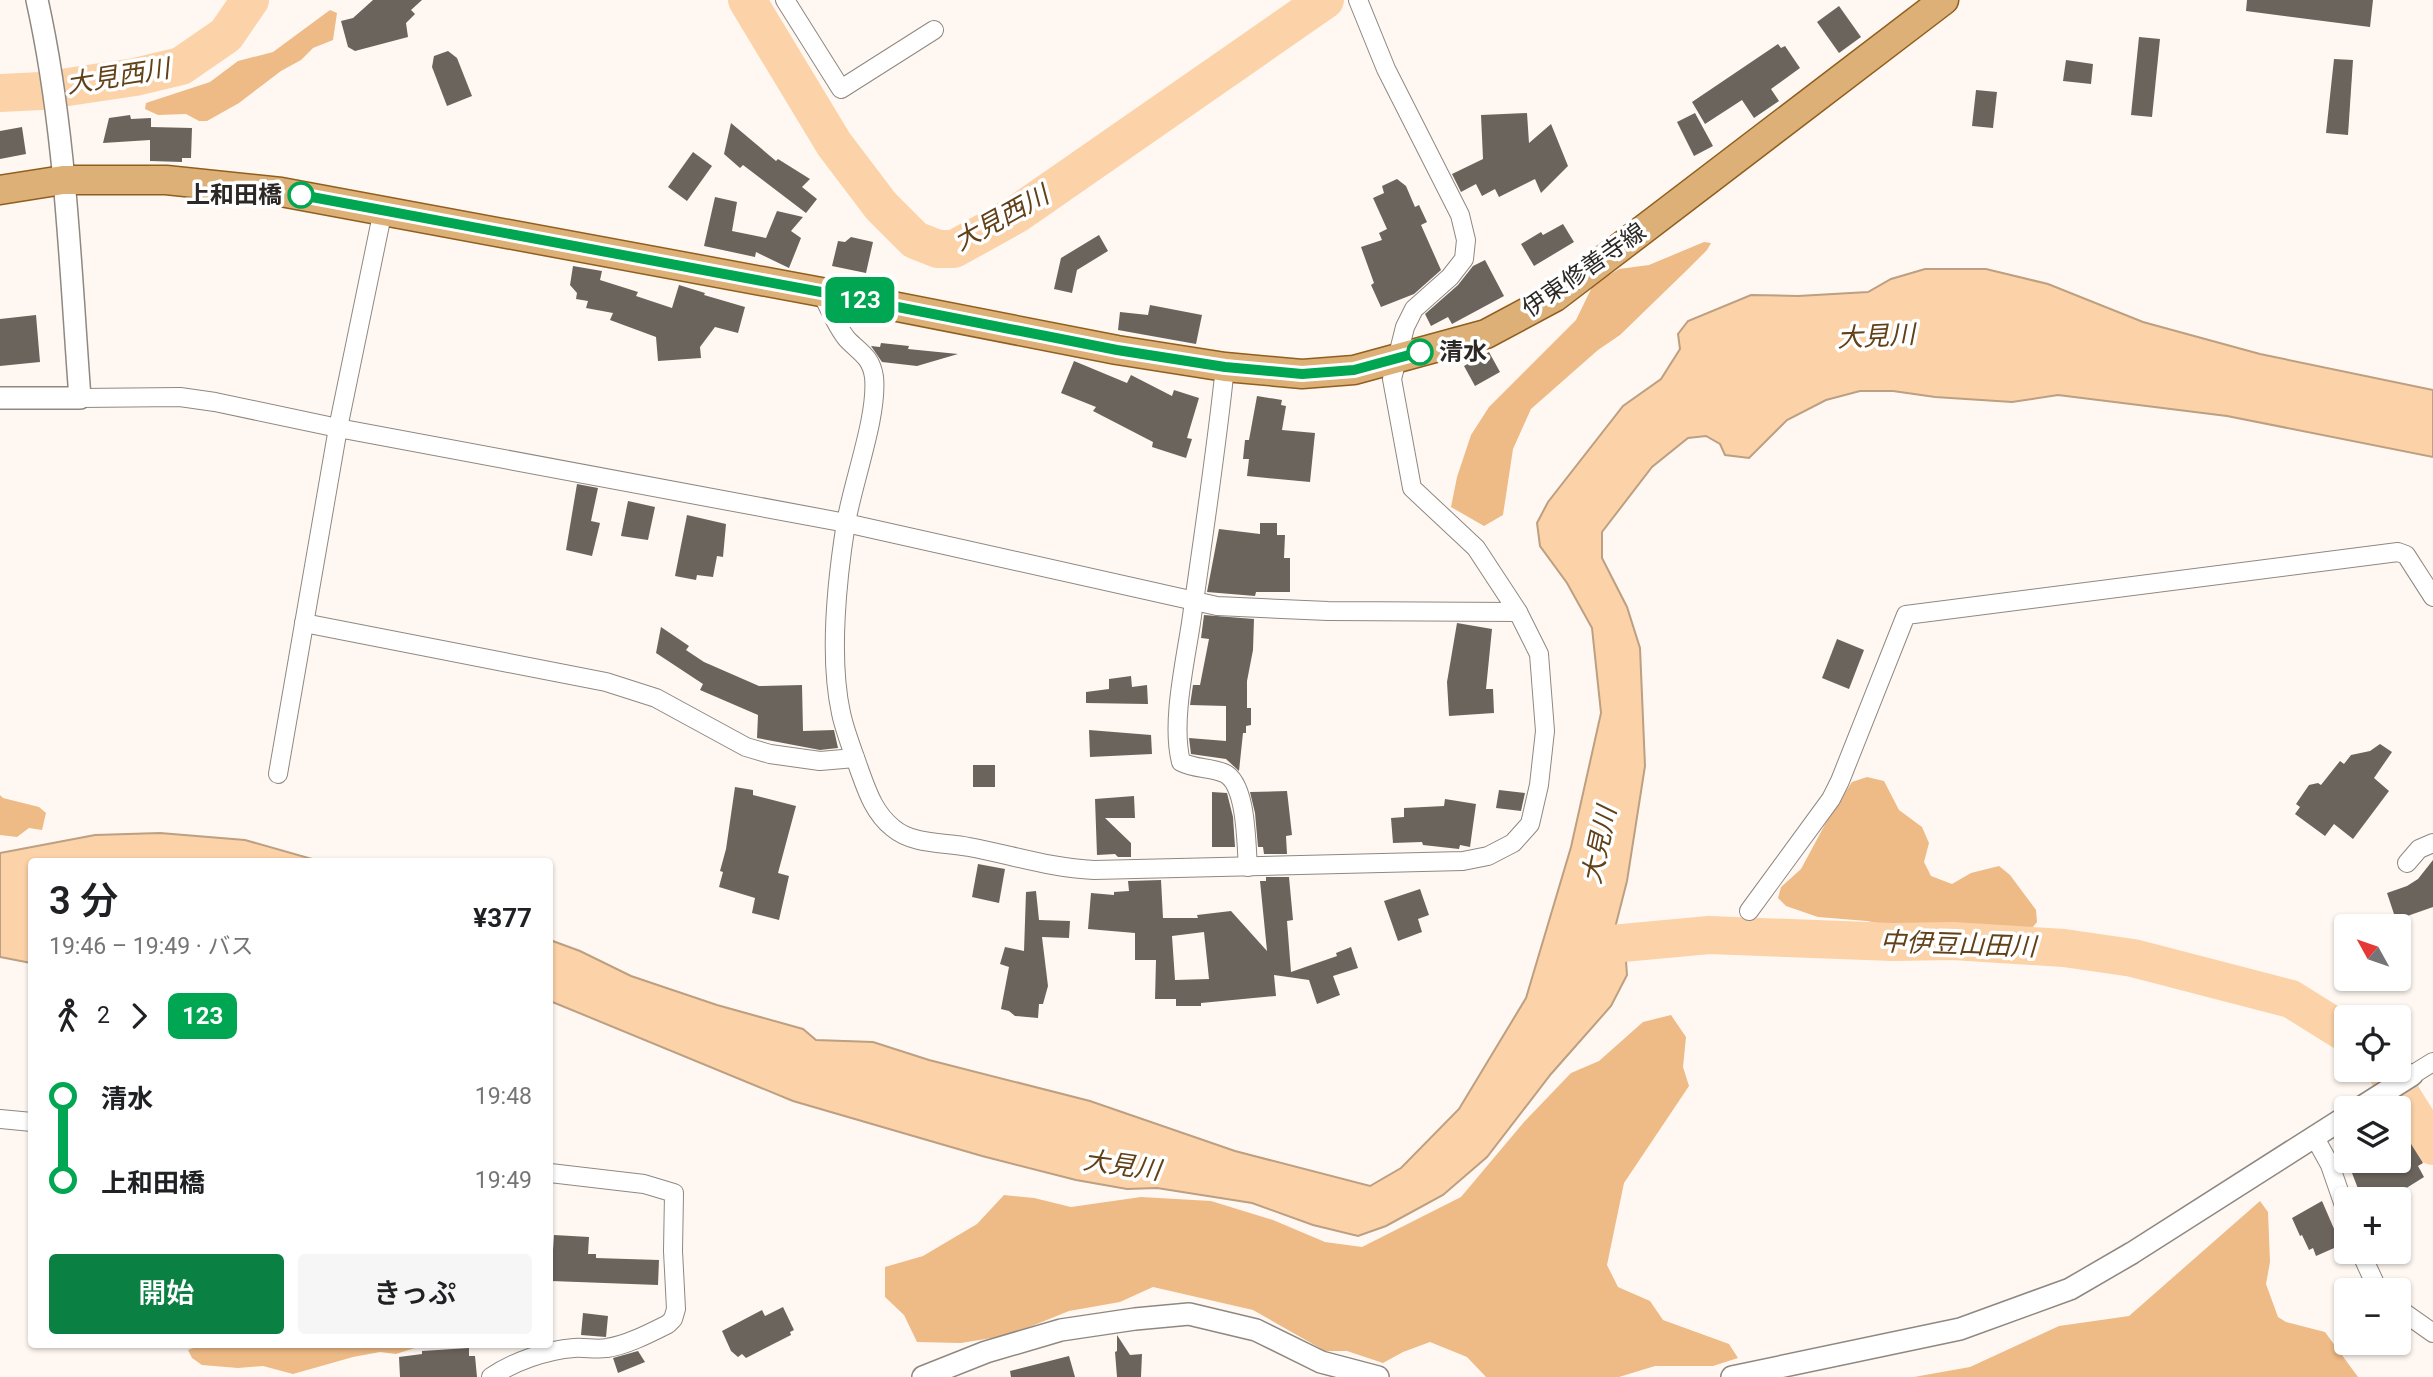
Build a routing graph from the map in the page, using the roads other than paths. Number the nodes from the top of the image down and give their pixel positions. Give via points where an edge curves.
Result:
1 (37, 0) edge
2 (785, 0) edge
3 (1944, 0) edge
4 (1360, 7) edge
5 (934, 30) dead end
6 (63, 180) junction
7 (0, 190) edge
8 (383, 210) junction
9 (821, 292) junction
10 (1397, 358) junction
11 (1225, 367) junction
12 (0, 398) edge
13 (80, 398) junction
14 (338, 428) junction
15 (846, 523) junction
16 (2433, 597) edge
17 (1194, 601) junction
18 (1518, 612) junction
19 (304, 623) junction
20 (855, 758) junction
21 (278, 774) dead end
22 (2433, 843) edge
23 (2407, 863) dead end
24 (1248, 867) junction
25 (1749, 911) dead end
26 (2433, 1062) edge
27 (2412, 1075) joint
28 (2379, 1096) edge
29 (0, 1119) edge
30 (28, 1122) edge
31 (2334, 1124) edge
32 (2314, 1136) junction
33 (553, 1173) edge
34 (2338, 1187) edge
35 (2411, 1317) edge
36 (2433, 1333) edge
37 (491, 1377) edge
38 (923, 1377) edge
39 (1378, 1377) edge
40 (1732, 1377) edge

1 - 6 street via 49,54
2 - 5 street via 841,89
3 - 10 main road, 伊東修善寺線 via 1555,297 1486,334
4 - 10 street via 1460,215 1466,240 1464,259 1414,309
6 - 7 main road, 伊東修善寺線
6 - 8 main road, 伊東修善寺線 via 166,180 281,192
6 - 13 street
8 - 9 main road, 伊東修善寺線
8 - 14 street
9 - 11 main road, 伊東修善寺線
9 - 15 street via 847,338 865,354 874,375 871,416
10 - 11 main road, 伊東修善寺線 via 1354,370 1302,374
10 - 18 street via 1392,379 1412,488 1476,548
11 - 17 street
12 - 13 street
13 - 14 street via 180,397
14 - 15 street
14 - 19 street
15 - 17 street
15 - 20 street via 836,618 837,675 841,714
16 - 25 street via 2406,555 2398,552 1906,615 1831,799
17 - 18 street via 1328,611
17 - 24 street via 1178,751 1181,762 1223,772 1236,783
18 - 24 street via 1539,654 1545,731 1530,824 1513,843 1488,856 1463,861
19 - 20 street via 606,682 656,698 746,747 770,754 820,761
19 - 21 street
20 - 24 street via 878,812 905,836 1063,869
22 - 23 street via 2419,849
26 - 27 street
27 - 28 street
29 - 30 street
31 - 32 street
32 - 34 street
32 - 40 street via 2070,1289 1960,1329
33 - 37 street via 644,1184 674,1193 673,1319 619,1345 551,1352
35 - 36 street
38 - 39 street via 982,1353 1061,1330 1189,1314 1256,1329 1321,1362

